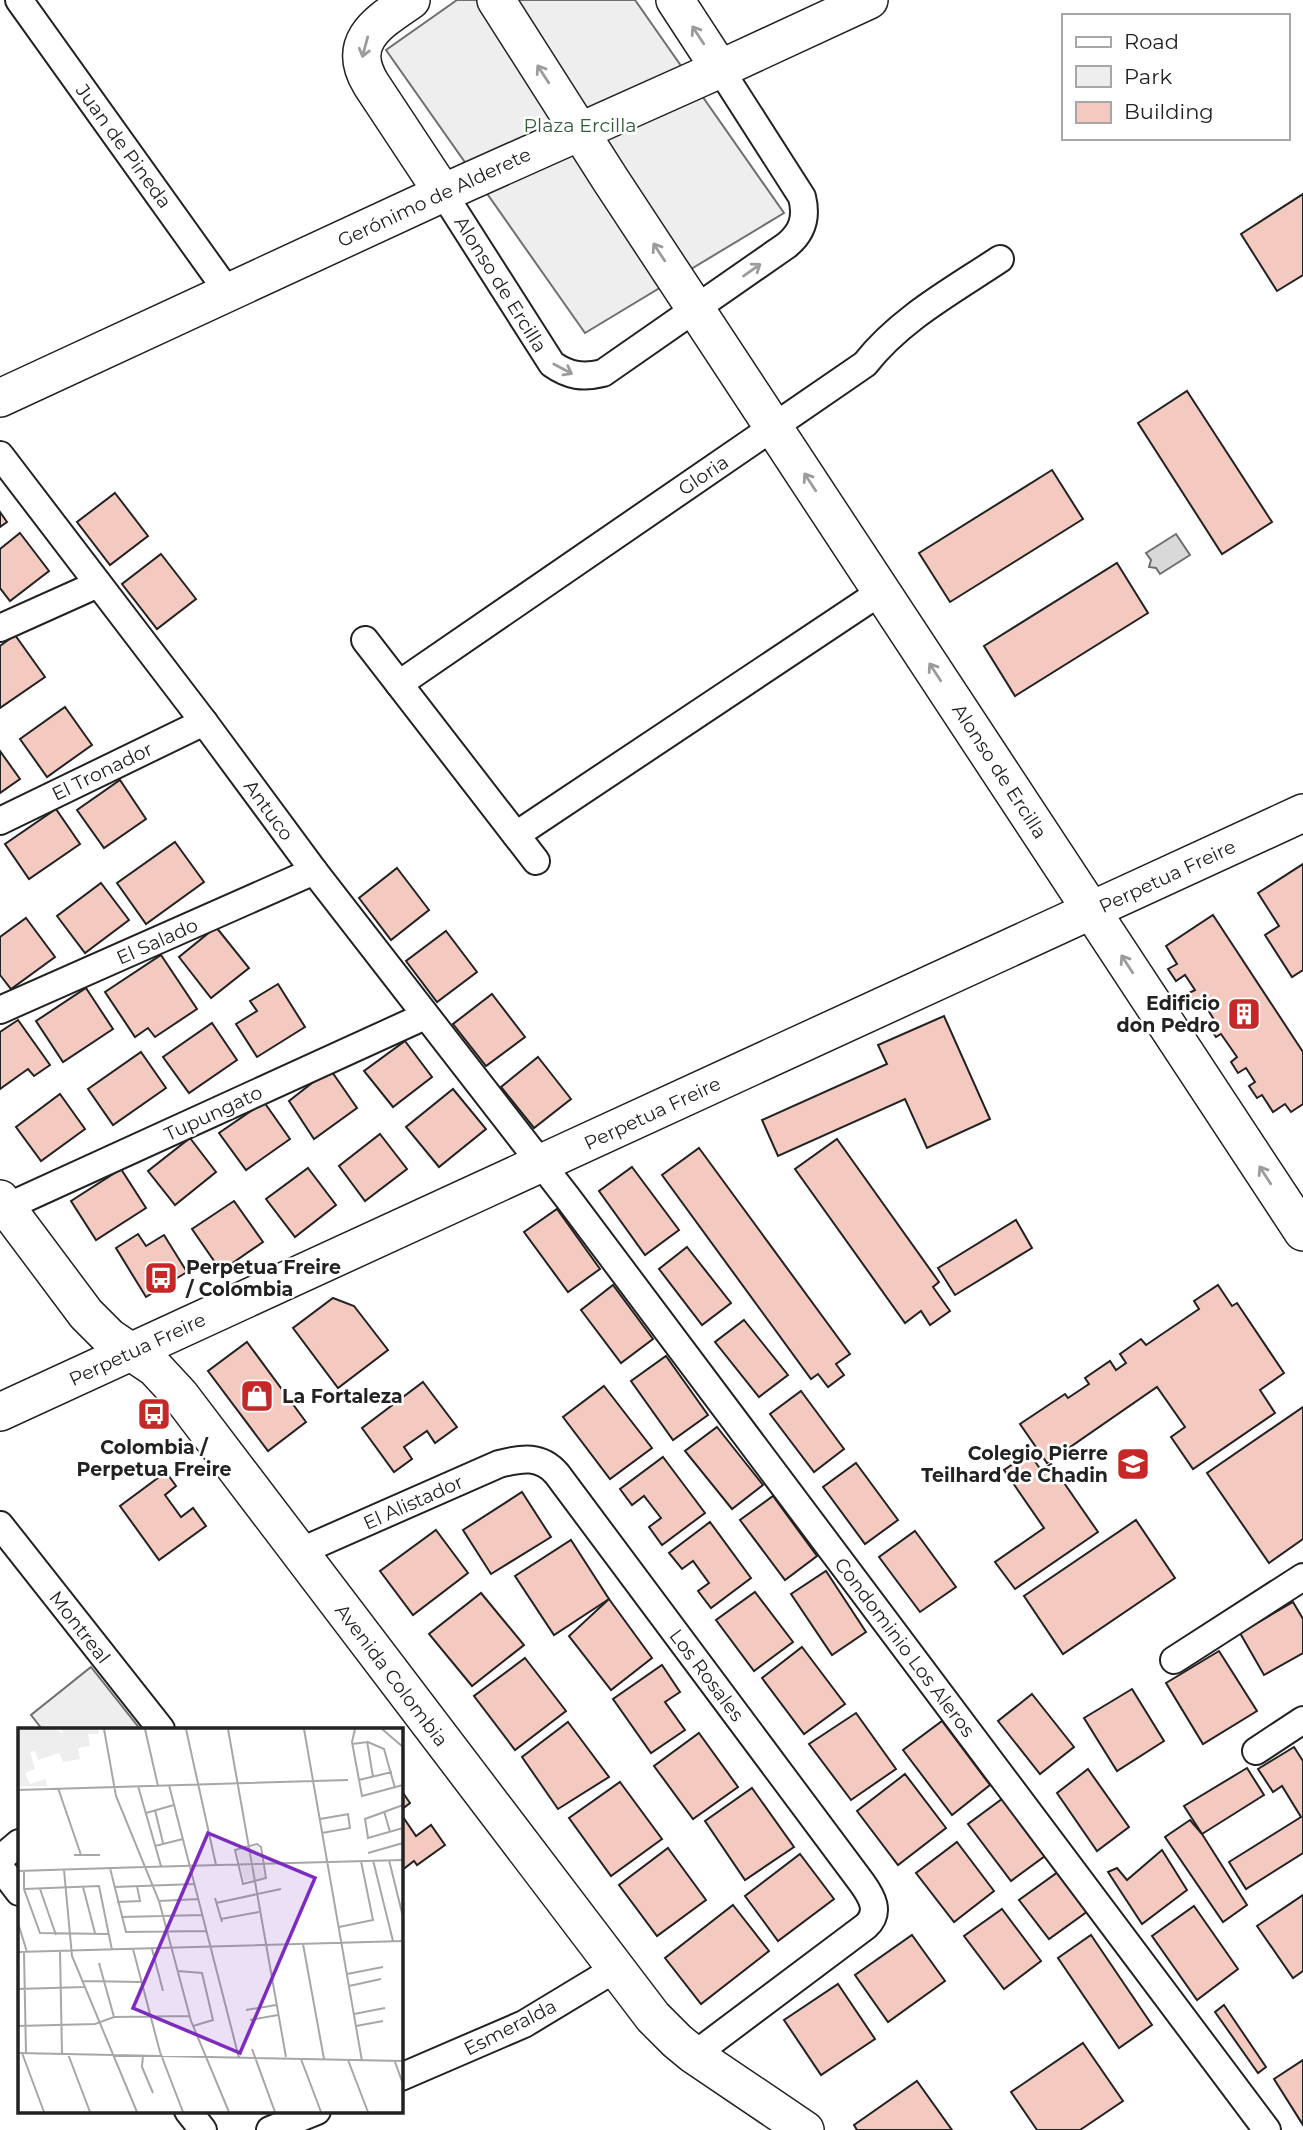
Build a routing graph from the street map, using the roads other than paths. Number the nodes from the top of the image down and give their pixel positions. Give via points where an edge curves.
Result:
1 (19, 0) edge
2 (411, 0) edge
3 (496, 0) edge
4 (675, 0) edge
5 (869, 0) edge
6 (720, 69) junction
7 (580, 131) junction
8 (443, 192) junction
9 (1000, 259) dead end
10 (228, 292) junction
11 (696, 309) junction
12 (0, 398) edge
13 (774, 427) junction
14 (0, 454) edge
15 (98, 584) junction
16 (882, 591) junction
17 (0, 628) edge
18 (365, 640) dead end
19 (399, 684) junction
20 (204, 722) junction
21 (1303, 813) edge
22 (0, 821) edge
23 (516, 835) junction
24 (536, 860) dead end
25 (314, 871) junction
26 (1092, 911) junction
27 (0, 1010) edge
28 (425, 1016) junction
29 (541, 1164) junction
30 (2, 1206) edge
31 (1303, 1232) edge
32 (131, 1352) junction
33 (0, 1412) edge
34 (529, 1459) joint
35 (0, 1525) edge
36 (299, 1552) junction
37 (1303, 1577) edge
38 (1174, 1660) dead end
39 (1303, 1720) edge
40 (160, 1728) edge
41 (1256, 1751) dead end
42 (18, 1844) edge
43 (0, 1858) edge
44 (0, 1867) edge
45 (18, 1891) edge
46 (615, 1969) junction
47 (694, 2054) junction
48 (402, 2077) edge
49 (189, 2112) edge
50 (315, 2112) edge
51 (203, 2130) edge
52 (270, 2130) edge
53 (805, 2130) edge
54 (1267, 2130) edge

1 - 10 street, Juan de Pineda
2 -> 8 street, Alonso de Ercilla via 372,28 362,63 371,84
7 -> 3 street, Alonso de Ercilla
6 -> 4 street, Alonso de Ercilla
5 - 6 street, Gerónimo de Alderete
6 - 7 street, Gerónimo de Alderete
11 -> 6 street, Alonso de Ercilla via 787,246 804,220 802,197
7 - 8 street, Gerónimo de Alderete
11 -> 7 street, Alonso de Ercilla
8 - 10 street, Gerónimo de Alderete
8 -> 11 street, Alonso de Ercilla via 544,354 562,371 589,377 603,373
9 - 13 street, Gloria via 904,323 865,364
10 - 12 street, Gerónimo de Alderete
11 - 13 street, Alonso de Ercilla
16 -> 13 street, Alonso de Ercilla
13 - 19 street, Gloria
14 - 15 street, Antuco
15 - 17 street
15 - 20 street, Antuco
16 - 23 street
26 -> 16 street, Alonso de Ercilla
18 - 19 street
19 - 23 street
20 - 22 street, El Tronador
20 - 25 street, Antuco
21 - 26 street, Perpetua Freire
23 - 24 street
25 - 27 street, El Salado
25 - 28 street, Antuco
26 - 29 street, Perpetua Freire
31 -> 26 street, Alonso de Ercilla
28 - 29 street, Antuco
28 - 30 street, Tupungato
29 - 32 street, Perpetua Freire
29 - 54 street, Condominio Los Aleros
30 - 32 street, Avenida Colombia via 86,1314
32 - 33 street, Perpetua Freire
32 - 36 street, Avenida Colombia via 155,1368 180,1395
34 - 36 street, El Alistador via 499,1464
34 - 47 street, Los Rosales via 545,1464 557,1475 874,1904 875,1914 866,1926
35 - 40 street, Montreal
36 - 46 street, Avenida Colombia
37 - 38 street
39 - 41 street
42 - 43 street
44 - 45 street
46 - 47 street, Avenida Colombia via 653,2017
46 - 48 street, Esmeralda via 524,2024
47 - 53 street, Avenida Colombia
49 - 51 street
50 - 52 street

